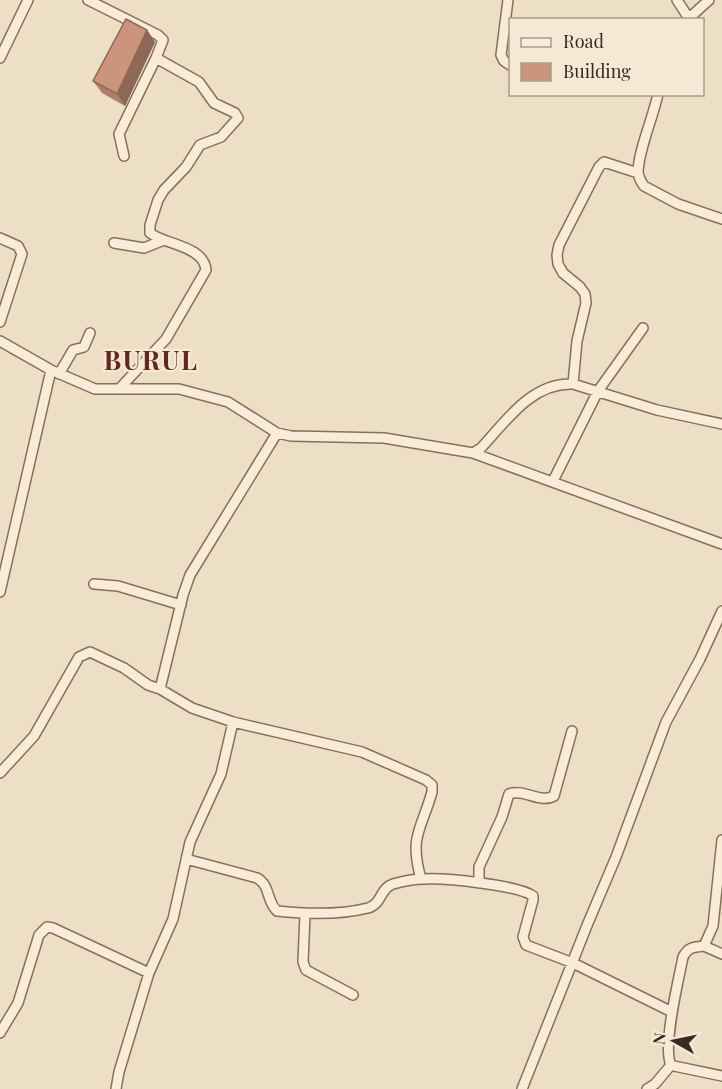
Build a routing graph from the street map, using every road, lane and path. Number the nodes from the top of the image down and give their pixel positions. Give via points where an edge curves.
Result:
1 (28, 0) edge
2 (88, 0) edge
3 (508, 0) edge
4 (677, 0) edge
5 (709, 0) edge
6 (687, 18) edge
7 (0, 58) edge
8 (156, 58) junction
9 (509, 64) edge
10 (657, 96) edge
11 (124, 156) dead end
12 (638, 174) junction
13 (722, 219) edge
14 (0, 238) edge
15 (164, 240) junction
16 (114, 243) dead end
17 (0, 322) edge
18 (643, 328) dead end
19 (90, 333) dead end
20 (0, 341) edge
21 (55, 372) junction
22 (573, 384) junction
23 (119, 389) junction
24 (598, 391) junction
25 (722, 424) edge
26 (277, 433) junction
27 (473, 453) junction
28 (553, 481) junction
29 (722, 544) edge
30 (94, 584) dead end
31 (0, 592) edge
32 (181, 605) junction
33 (722, 611) edge
34 (160, 689) junction
35 (233, 722) junction
36 (572, 731) dead end
37 (0, 773) edge
38 (722, 840) edge
39 (186, 859) junction
40 (421, 879) junction
41 (479, 883) junction
42 (305, 914) junction
43 (704, 946) junction
44 (722, 954) edge
45 (573, 963) junction
46 (149, 973) junction
47 (353, 994) dead end
48 (672, 1012) junction
49 (0, 1033) edge
50 (671, 1065) junction
51 (722, 1076) edge
52 (116, 1089) edge
53 (522, 1089) edge
54 (646, 1089) edge

1 - 7 street
2 - 8 street via 163,40
3 - 9 street via 501,56
4 - 6 street
5 - 6 street
8 - 11 street via 119,134
8 - 15 street via 199,82 214,103 238,118 221,137 200,145 160,195 149,230
10 - 12 street
12 - 13 street via 644,186 653,191
12 - 22 street via 604,162 559,245 558,264 580,287 586,303
14 - 17 street via 18,246 22,254
15 - 16 street via 148,248
15 - 23 street via 195,253 206,264 206,270 166,339
18 - 24 street
19 - 21 street via 84,347 75,349
20 - 21 street
21 - 23 street via 94,389
21 - 31 street
22 - 24 street
22 - 27 street via 565,383 528,398
23 - 26 street via 170,388 220,400
24 - 25 street via 657,410
24 - 28 street
26 - 27 street via 384,438
26 - 32 street via 190,575
27 - 28 street
28 - 29 street
30 - 32 street via 118,586
32 - 34 street
33 - 45 street via 666,722
34 - 35 street via 192,708
34 - 37 street via 96,654 83,654 34,736
35 - 39 street via 221,774
35 - 40 street via 362,752 432,785 415,843
36 - 41 street via 554,796 548,799 509,794 481,861
38 - 43 street via 713,926
39 - 42 street via 256,878 267,887 273,908
39 - 46 street via 173,919
40 - 41 street
40 - 42 street via 391,884 377,903 367,908
41 - 45 street via 533,896 523,943
42 - 47 street via 306,970
43 - 44 street
43 - 48 street via 686,952
45 - 48 street
45 - 53 street
46 - 49 street via 47,927 39,935 18,1003
46 - 52 street
48 - 50 street via 668,1057
50 - 51 street
50 - 54 street

